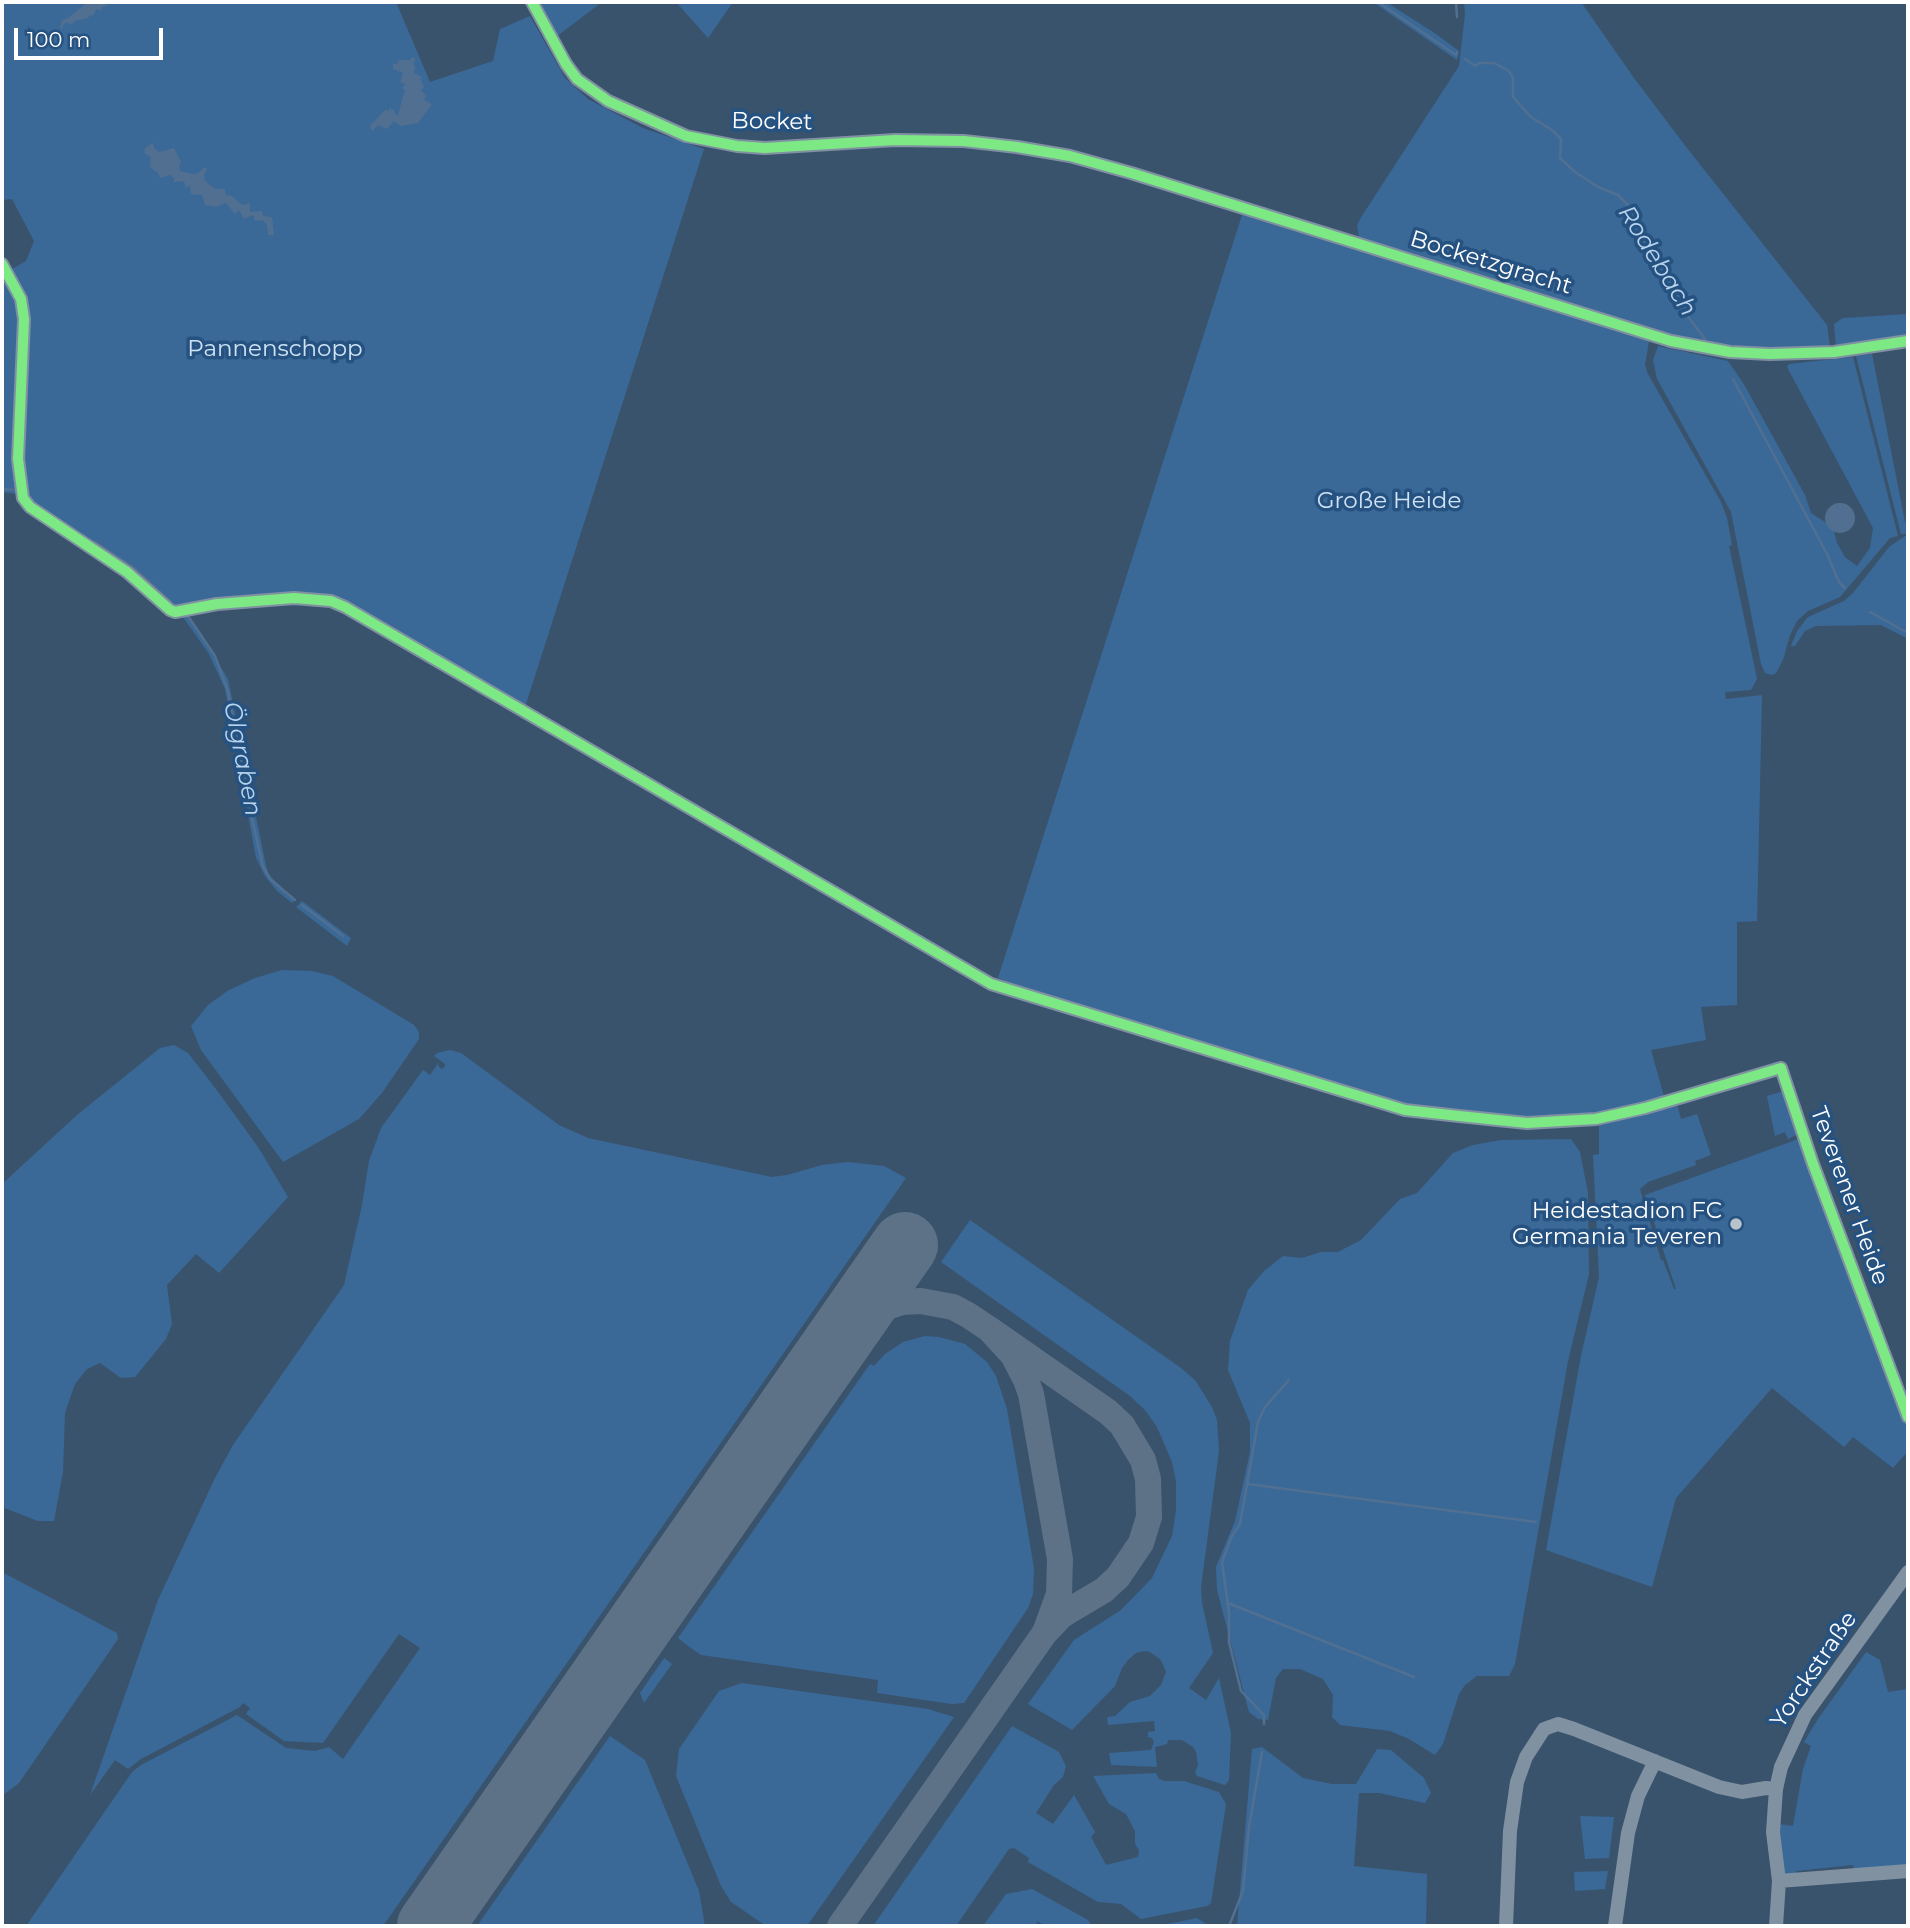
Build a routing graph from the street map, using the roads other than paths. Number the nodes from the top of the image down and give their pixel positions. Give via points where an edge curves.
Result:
1 (532, 2) edge
2 (1070, 156) joint
3 (2, 264) edge
4 (1908, 341) edge
5 (1908, 1417) edge
6 (1906, 1580) edge
7 (1655, 1761) junction
8 (1776, 1789) junction
9 (1908, 1871) edge
10 (1779, 1881) junction
11 (1506, 1926) edge
12 (1615, 1926) edge
13 (1776, 1926) edge

1 - 2 street, Bocket via 577,79 608,101 686,136 765,148 964,141
2 - 4 street, Bocketzgracht via 1671,341 1770,354 1834,352
3 - 5 street, Teverener Heide via 21,299 24,319 18,459 23,498 30,507 127,572 175,612 260,599 314,598 356,612 977,977 1405,1110 1527,1123 1596,1119 1781,1068
6 - 8 street, Yorckstraße via 1805,1715
7 - 8 street via 1742,1793
7 - 11 street via 1558,1724 1544,1729 1525,1757 1517,1782
7 - 12 street via 1638,1796 1628,1833
8 - 10 street, Yorckstraße via 1773,1832
9 - 10 street
10 - 13 street, Yorckstraße

